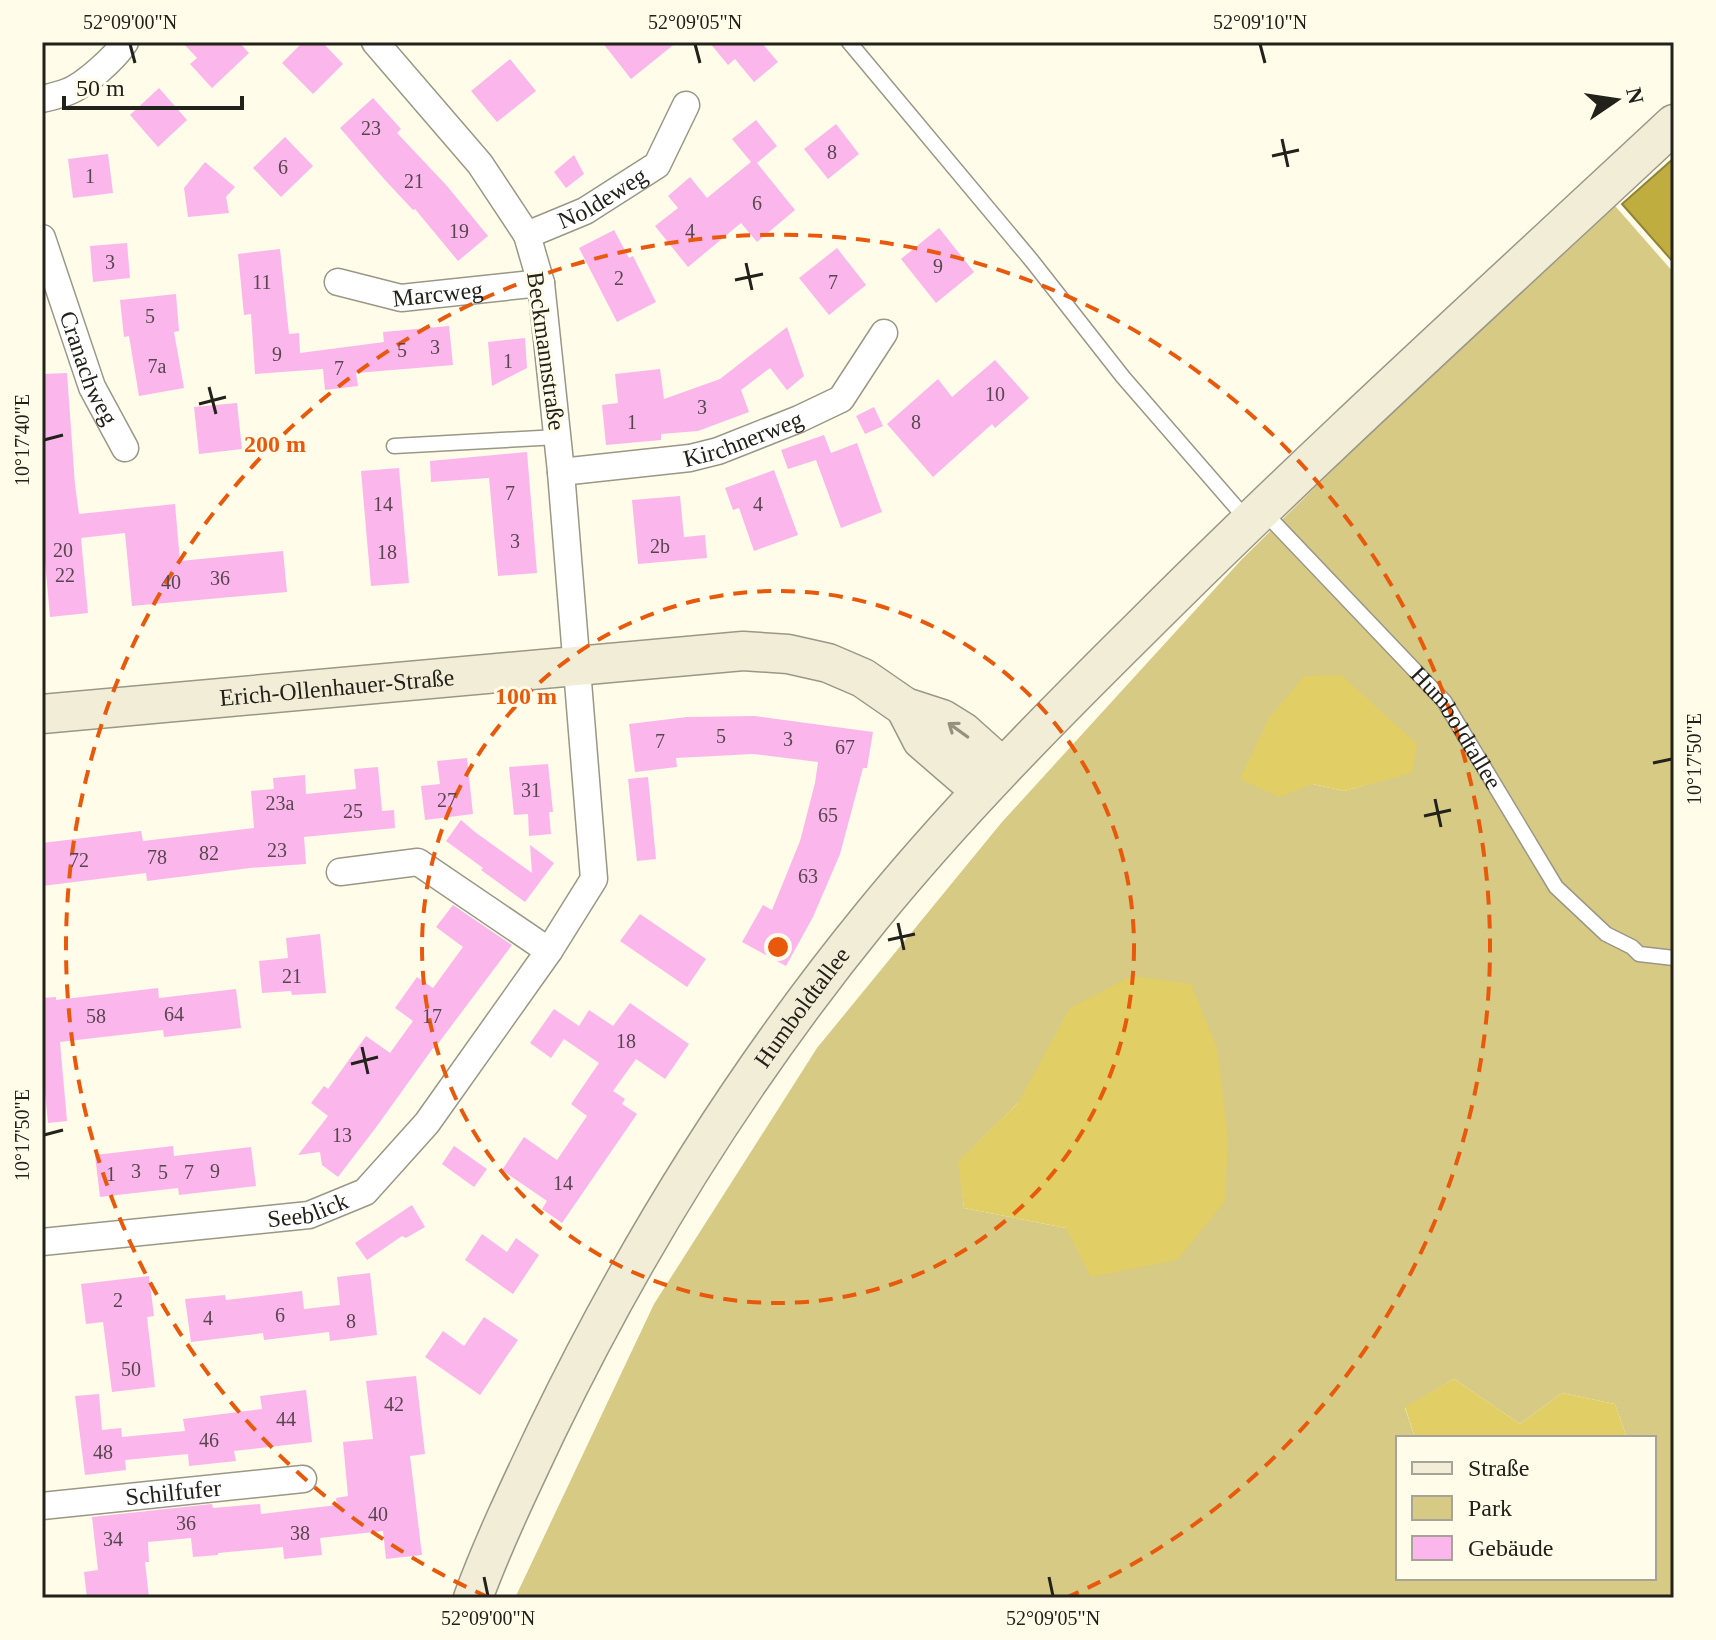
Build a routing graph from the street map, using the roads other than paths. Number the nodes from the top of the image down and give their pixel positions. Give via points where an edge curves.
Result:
1 (125, 42) edge
2 (375, 42) edge
3 (849, 42) edge
4 (42, 99) edge
5 (686, 105) dead end
6 (1674, 124) edge
7 (527, 235) junction
8 (42, 238) edge
9 (338, 282) dead end
10 (541, 283) junction
11 (884, 333) dead end
12 (558, 437) junction
13 (394, 446) dead end
14 (125, 448) dead end
15 (561, 472) junction
16 (1254, 515) junction
17 (578, 665) junction
18 (42, 714) edge
19 (992, 779) junction
20 (340, 872) dead end
21 (549, 951) junction
22 (1674, 958) edge
23 (42, 1242) edge
24 (303, 1479) dead end
25 (42, 1506) edge
26 (473, 1598) edge

1 - 4 street via 70,92
2 - 7 street, Beckmannstraße via 480,164
3 - 16 lane via 1123,377
5 - 7 street, Noldeweg via 657,165 585,211
6 - 16 street, Humboldtallee
7 - 10 street, Beckmannstraße
8 - 14 street, Cranachweg via 92,387
9 - 10 street, Marcweg via 401,298
10 - 12 street, Beckmannstraße
11 - 15 street, Kirchnerweg via 841,399 799,419 690,458
12 - 13 lane
12 - 15 street, Beckmannstraße
15 - 17 street, Beckmannstraße
16 - 19 street, Humboldtallee
16 - 22 lane, Humboldtallee via 1444,701 1556,887 1606,934 1639,954
17 - 18 street, Erich-Ollenhauer-Straße
17 - 19 street, Erich-Ollenhauer-Straße via 743,651 828,663 863,678 905,707 922,740
17 - 21 street, Seeblick via 594,879
19 - 26 street, Humboldtallee via 870,919 794,1017 708,1143 580,1363
20 - 21 street via 418,862
21 - 23 street, Seeblick via 427,1123 365,1192 309,1215
24 - 25 street, Schilfufer

